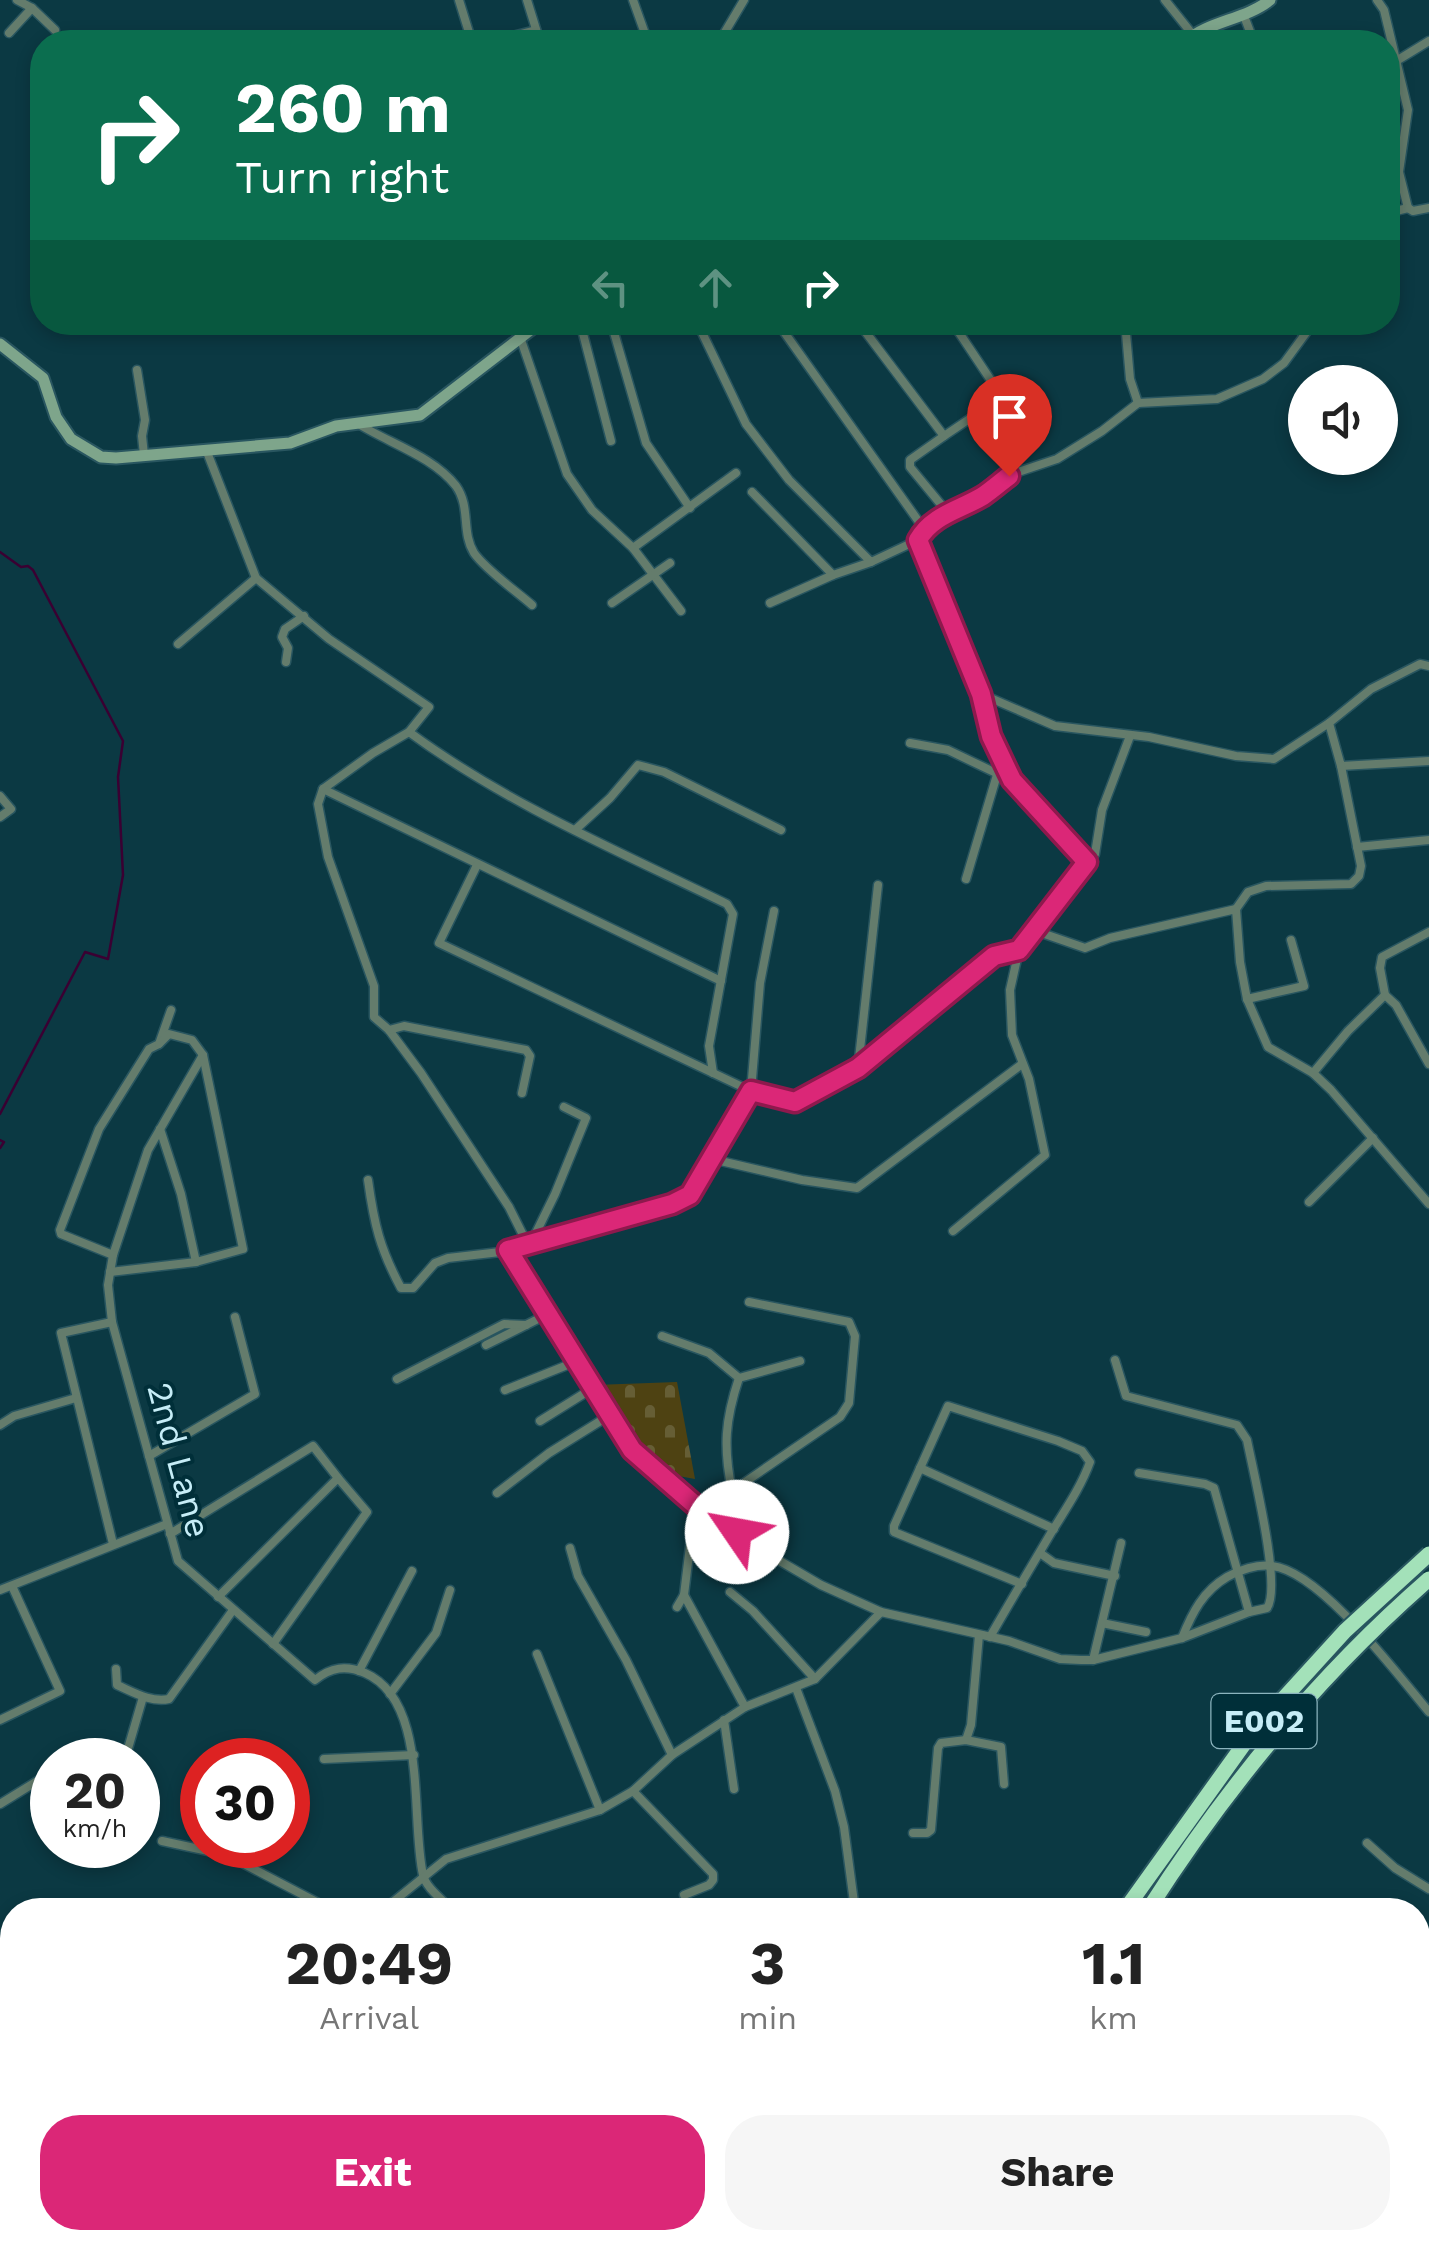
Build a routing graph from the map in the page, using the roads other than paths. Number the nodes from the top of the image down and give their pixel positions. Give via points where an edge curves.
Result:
1 (17, 0) edge
2 (458, 0) edge
3 (526, 0) edge
4 (633, 0) edge
5 (744, 0) edge
6 (1164, 0) edge
7 (1270, 0) edge
8 (1377, 0) edge
9 (32, 8) junction
10 (1244, 16) junction
11 (55, 30) dead end
12 (468, 30) edge
13 (536, 30) edge
14 (644, 30) edge
15 (726, 30) edge
16 (1183, 30) edge
17 (1211, 30) edge
18 (1249, 30) edge
19 (1387, 30) edge
20 (9, 33) dead end
21 (1429, 41) edge
22 (1400, 60) edge
23 (1400, 88) edge
24 (1400, 165) edge
25 (1400, 176) edge
26 (1408, 208) junction
27 (1429, 208) edge
28 (1400, 210) edge
29 (583, 335) edge
30 (615, 335) edge
31 (703, 335) edge
32 (786, 335) edge
33 (868, 335) edge
34 (961, 335) edge
35 (1126, 335) edge
36 (1303, 335) edge
37 (520, 336) joint
38 (0, 344) edge
39 (138, 370) dead end
40 (1138, 403) junction
41 (357, 424) junction
42 (944, 436) junction
43 (611, 440) dead end
44 (207, 452) junction
45 (144, 455) junction
46 (736, 473) dead end
47 (752, 492) dead end
48 (690, 508) junction
49 (948, 513) junction
50 (924, 529) junction
51 (918, 540) junction
52 (633, 548) junction
53 (871, 562) junction
54 (670, 563) dead end
55 (652, 575) junction
56 (833, 575) junction
57 (256, 578) junction
58 (612, 603) dead end
59 (770, 603) dead end
60 (532, 605) dead end
61 (681, 612) dead end
62 (304, 616) junction
63 (178, 644) dead end
64 (286, 662) dead end
65 (1429, 666) edge
66 (981, 694) junction
67 (1328, 723) junction
68 (409, 732) junction
69 (1130, 736) junction
70 (910, 743) dead end
71 (1002, 758) junction
72 (1429, 762) edge
73 (1340, 766) junction
74 (996, 774) junction
75 (324, 788) junction
76 (0, 796) edge
77 (0, 817) edge
78 (574, 830) junction
79 (781, 830) dead end
80 (1429, 840) edge
81 (1357, 847) junction
82 (1087, 862) junction
83 (477, 865) junction
84 (966, 879) dead end
85 (878, 884) dead end
86 (1236, 909) junction
87 (774, 911) dead end
88 (1033, 930) junction
89 (1429, 932) edge
90 (1291, 940) dead end
91 (1019, 950) junction
92 (720, 981) junction
93 (1385, 995) junction
94 (1247, 999) junction
95 (171, 1010) dead end
96 (388, 1030) junction
97 (158, 1044) junction
98 (203, 1055) junction
99 (1022, 1064) junction
100 (1429, 1064) edge
101 (858, 1068) junction
102 (1312, 1072) junction
103 (713, 1073) junction
104 (751, 1091) junction
105 (522, 1093) dead end
106 (564, 1107) dead end
107 (160, 1129) junction
108 (1373, 1138) junction
109 (712, 1158) junction
110 (368, 1180) dead end
111 (1309, 1202) dead end
112 (1429, 1204) edge
113 (953, 1231) dead end
114 (529, 1247) junction
115 (508, 1250) junction
116 (114, 1254) junction
117 (196, 1262) junction
118 (110, 1272) junction
119 (749, 1302) dead end
120 (546, 1315) junction
121 (235, 1318) dead end
122 (112, 1322) junction
123 (526, 1325) junction
124 (662, 1336) dead end
125 (486, 1345) dead end
126 (1116, 1360) dead end
127 (800, 1361) dead end
128 (576, 1362) junction
129 (398, 1378) dead end
130 (739, 1378) junction
131 (594, 1388) junction
132 (504, 1390) dead end
133 (76, 1398) junction
134 (610, 1415) junction
135 (540, 1420) dead end
136 (0, 1424) edge
137 (149, 1456) junction
138 (920, 1468) junction
139 (1139, 1473) dead end
140 (338, 1478) junction
141 (732, 1491) junction
142 (498, 1492) dead end
143 (695, 1505) junction
144 (167, 1524) junction
145 (1054, 1528) junction
146 (737, 1532) junction
147 (170, 1534) junction
148 (1121, 1542) dead end
149 (112, 1544) junction
150 (570, 1548) dead end
151 (1040, 1552) junction
152 (1429, 1554) edge
153 (1270, 1566) junction
154 (1239, 1570) junction
155 (412, 1572) dead end
156 (1115, 1576) junction
157 (1429, 1579) edge
158 (1022, 1584) junction
159 (4, 1587) edge
160 (450, 1590) dead end
161 (730, 1592) dead end
162 (684, 1595) junction
163 (218, 1596) junction
164 (677, 1606) dead end
165 (233, 1610) junction
166 (881, 1612) junction
167 (1249, 1612) junction
168 (1102, 1623) junction
169 (1146, 1632) dead end
170 (979, 1634) junction
171 (990, 1637) junction
172 (1182, 1638) junction
173 (273, 1644) junction
174 (538, 1654) dead end
175 (1093, 1660) junction
176 (116, 1669) dead end
177 (359, 1671) junction
178 (815, 1679) junction
179 (796, 1688) junction
180 (390, 1694) junction
181 (143, 1696) junction
182 (745, 1707) junction
183 (1429, 1711) edge
184 (0, 1720) edge
185 (724, 1720) junction
186 (132, 1738) edge
187 (966, 1740) junction
188 (414, 1755) junction
189 (672, 1755) junction
190 (324, 1760) dead end
191 (1004, 1784) dead end
192 (30, 1786) edge
193 (734, 1789) dead end
194 (633, 1791) junction
195 (0, 1804) edge
196 (600, 1810) junction
197 (913, 1832) dead end
198 (162, 1840) dead end
199 (1368, 1843) dead end
200 (424, 1880) junction
201 (1429, 1890) edge
202 (684, 1895) dead end
203 (309, 1898) edge
204 (400, 1898) edge
205 (441, 1898) edge
206 (853, 1898) edge
207 (1134, 1898) edge
208 (1157, 1898) edge

1 - 9 street
2 - 12 street
3 - 13 street
4 - 14 street
5 - 15 street
6 - 16 street
7 - 10 street
8 - 19 street
9 - 11 street
9 - 20 street
10 - 17 street
10 - 18 street
21 - 22 street
23 - 24 street via 1408,110
25 - 26 street
26 - 27 street
26 - 28 street
29 - 43 street
30 - 48 street via 646,444
31 - 53 street via 746,424 789,480
32 - 50 street
33 - 42 street
34 - 42 street via 1002,397
35 - 40 street
36 - 40 street via 1271,374 1217,399
37 - 41 street via 426,412
37 - 52 street via 567,474 592,510
38 - 45 street via 43,378 71,439 101,457
39 - 45 street
40 - 49 street via 1058,459 1009,476
41 - 44 street via 290,444
41 - 60 street via 455,486 466,504 474,554
42 - 49 street via 910,460 910,467
44 - 45 street
44 - 57 street
46 - 48 street
47 - 56 street
48 - 52 street
49 - 50 street
50 - 51 street
51 - 53 street
51 - 66 street
52 - 55 street
53 - 56 street
54 - 55 street
55 - 58 street
55 - 61 street
56 - 59 street
57 - 62 street
57 - 63 street
62 - 64 street via 285,629
62 - 68 street via 425,703
65 - 67 street via 1420,664 1371,688
66 - 69 street via 1055,726
66 - 71 street
67 - 69 street via 1274,759
67 - 73 street
68 - 75 street
68 - 78 street via 508,798
69 - 82 street
70 - 74 street via 948,750
71 - 74 street
71 - 82 street via 1012,780
72 - 73 street
73 - 81 street
74 - 84 street
75 - 83 street
75 - 96 street via 318,804 328,857 374,986 374,1016
76 - 77 street via 11,809
78 - 79 street via 638,765
78 - 92 street via 726,904 732,914
80 - 81 street
81 - 86 street via 1361,866 1352,884 1266,886 1248,892
82 - 88 street
83 - 92 street
83 - 103 street via 439,943
85 - 101 street
86 - 88 street via 1085,948
86 - 94 street
87 - 104 street
88 - 91 street
89 - 93 street via 1382,956
90 - 94 street via 1304,986
91 - 99 street via 1010,1014
91 - 101 street via 994,956
92 - 103 street via 709,1046
93 - 100 street
93 - 102 street
94 - 102 street via 1268,1047
95 - 97 street
96 - 105 street via 404,1026 526,1050
96 - 114 street via 510,1207
97 - 98 street via 169,1034 192,1040
97 - 116 street via 149,1048 99,1129 60,1230 68,1240
98 - 107 street, 2nd Lane
98 - 117 street via 243,1250
99 - 109 street via 857,1188
99 - 113 street via 1045,1155
101 - 104 street via 795,1102
102 - 108 street
103 - 104 street
104 - 109 street
106 - 114 street via 586,1118
107 - 116 street, 2nd Lane
107 - 117 street
108 - 111 street
108 - 112 street
109 - 114 street via 690,1195 672,1204
110 - 115 street via 375,1231 402,1288 413,1288 448,1258
114 - 115 street
115 - 120 street
116 - 118 street, 2nd Lane
117 - 118 street
118 - 122 street, 2nd Lane
119 - 141 street via 849,1322 849,1404 828,1426
120 - 123 street
120 - 128 street
121 - 137 street via 256,1394
122 - 133 street via 61,1333
122 - 137 street, 2nd Lane
123 - 125 street
123 - 129 street via 504,1324
124 - 130 street via 709,1353
126 - 153 street via 1126,1396 1242,1430
127 - 130 street
128 - 131 street
128 - 132 street
130 - 141 street via 726,1415
131 - 134 street
131 - 135 street
133 - 136 street
133 - 149 street
134 - 142 street
134 - 143 street via 632,1450
137 - 144 street, 2nd Lane
138 - 145 street
138 - 145 street via 948,1406 1082,1451 1090,1462
138 - 158 street via 894,1526 896,1536
139 - 154 street via 1214,1488
140 - 147 street via 314,1446
140 - 163 street
140 - 173 street via 367,1512
141 - 146 street
143 - 146 street
143 - 162 street
144 - 147 street, 2nd Lane
144 - 149 street
145 - 151 street
146 - 166 street via 820,1584
147 - 163 street, 2nd Lane via 178,1562
148 - 156 street
149 - 159 street
150 - 189 street via 578,1576
151 - 156 street via 1054,1563
151 - 158 street
152 - 207 highway, E002, bridge via 1344,1631 1252,1734
153 - 154 street
153 - 167 street via 1271,1604
153 - 183 street via 1333,1603
154 - 167 street
154 - 172 street via 1201,1598
155 - 177 street
156 - 168 street
157 - 208 highway, E002, bridge via 1266,1746
158 - 171 street
159 - 184 street via 60,1691
160 - 180 street via 436,1633
161 - 178 street
162 - 164 street
162 - 182 street
163 - 165 street, 2nd Lane
165 - 173 street, 2nd Lane
165 - 181 street via 169,1699
166 - 170 street
166 - 178 street
167 - 172 street
168 - 169 street
168 - 175 street
170 - 171 street
170 - 187 street
171 - 175 street via 1060,1659
172 - 175 street
173 - 177 street, 2nd Lane via 315,1680 328,1670
174 - 196 street
176 - 181 street via 116,1685
177 - 180 street
178 - 179 street
179 - 182 street
179 - 206 street via 840,1808
180 - 188 street
181 - 186 street
182 - 185 street
185 - 189 street
185 - 193 street
187 - 191 street via 1002,1747
187 - 197 street via 938,1748 931,1830
188 - 190 street
188 - 200 street
189 - 194 street
192 - 195 street
194 - 196 street
194 - 202 street via 713,1874 709,1886
196 - 200 street via 446,1859
198 - 203 street via 227,1855
199 - 201 street
200 - 204 street
200 - 205 street

